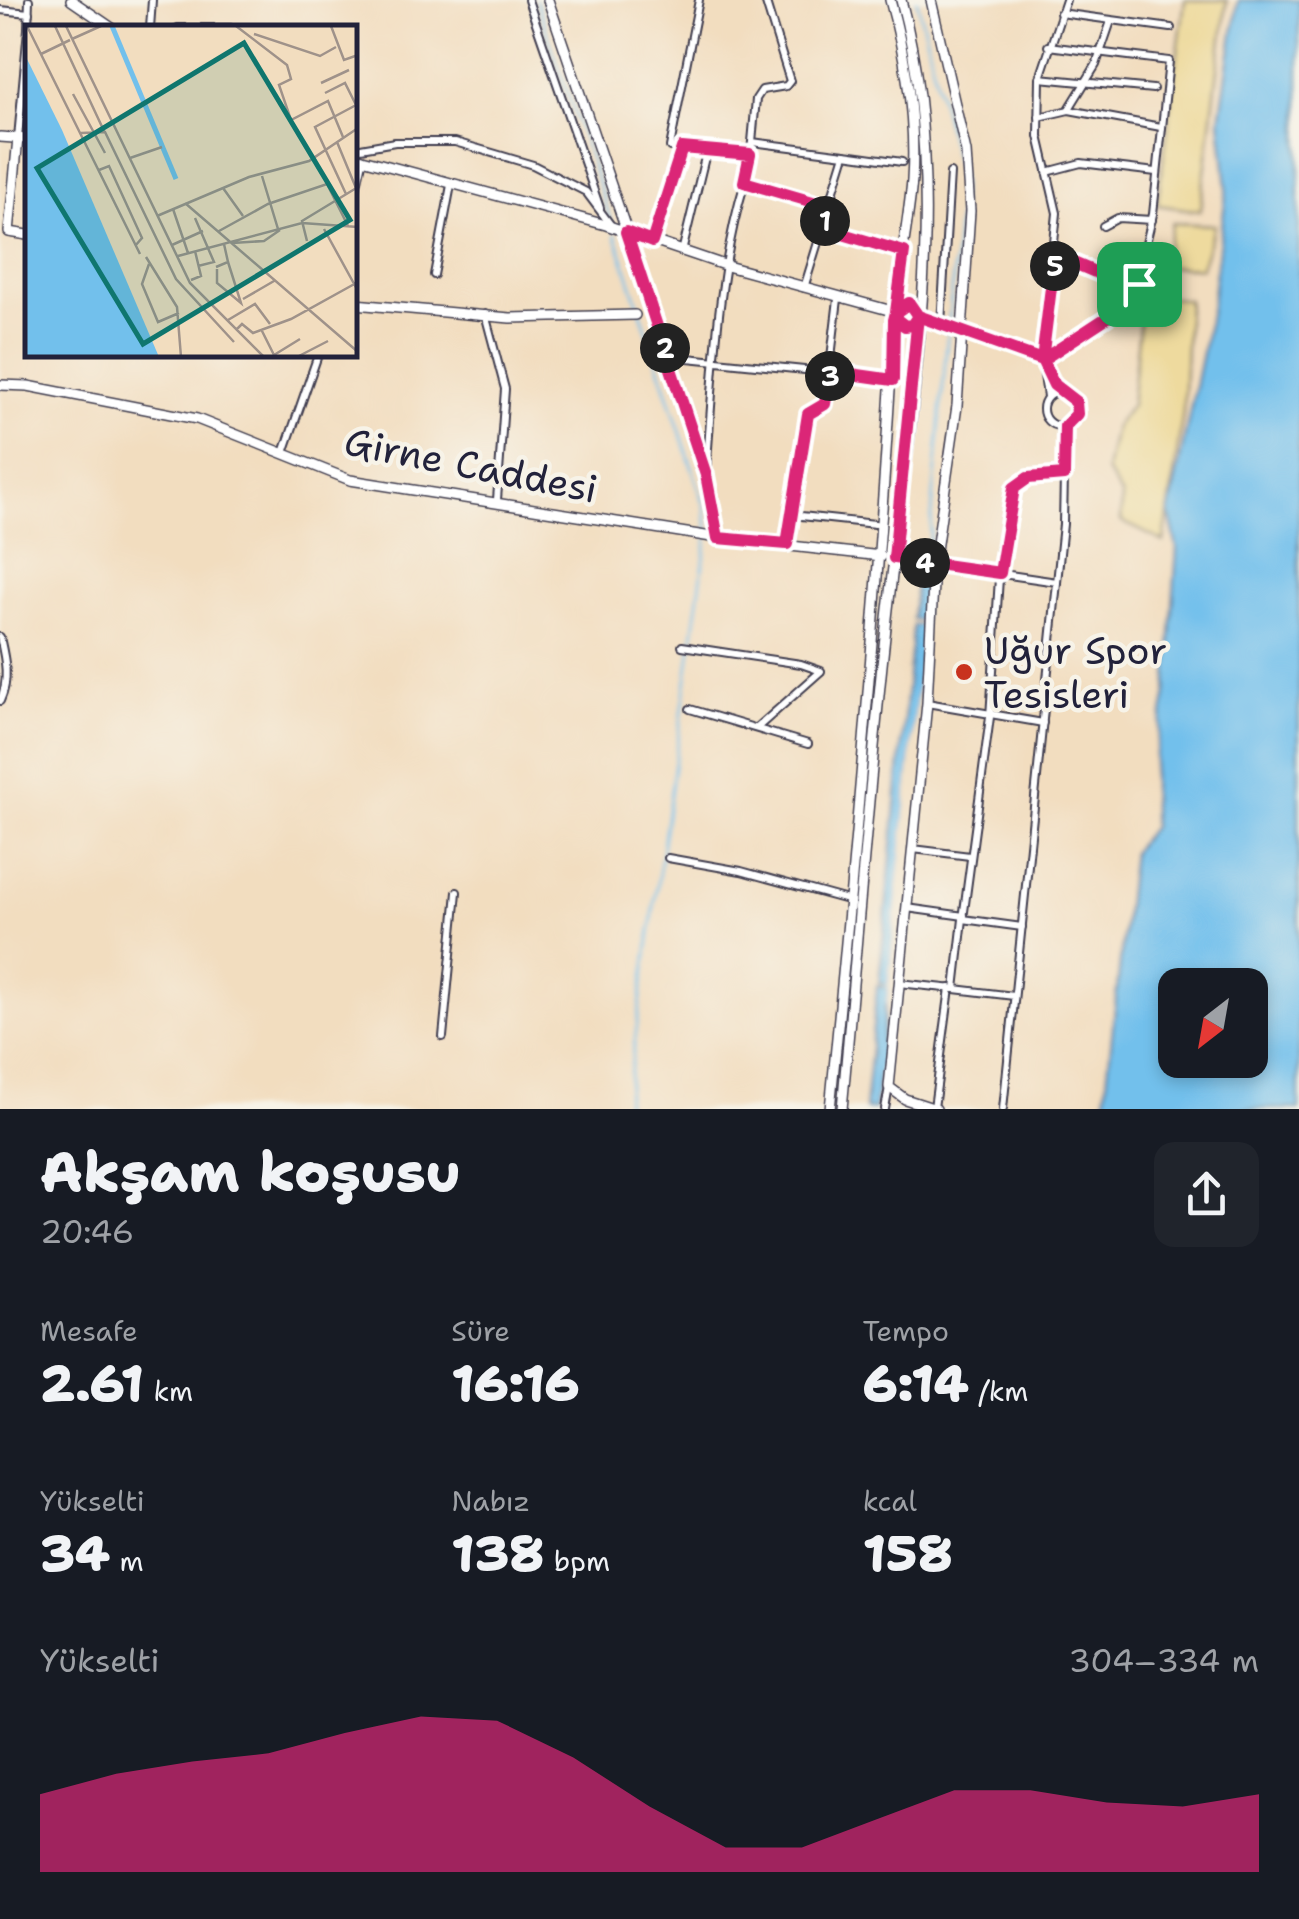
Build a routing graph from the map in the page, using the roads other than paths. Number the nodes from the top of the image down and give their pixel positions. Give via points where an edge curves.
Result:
1 (29, 0) edge
2 (72, 0) edge
3 (152, 0) edge
4 (528, 0) edge
5 (548, 0) edge
6 (699, 0) edge
7 (765, 0) edge
8 (890, 0) edge
9 (901, 0) edge
10 (931, 0) edge
11 (1066, 0) edge
12 (0, 10) edge
13 (29, 13) junction
14 (1060, 13) junction
15 (1111, 21) junction
16 (28, 25) edge
17 (108, 25) edge
18 (150, 25) edge
19 (1172, 28) dead end
20 (1048, 46) junction
21 (1100, 54) junction
22 (1040, 78) junction
23 (1084, 81) junction
24 (25, 88) edge
25 (1153, 89) dead end
26 (1069, 110) junction
27 (1039, 117) junction
28 (1161, 127) junction
29 (0, 138) edge
30 (23, 139) edge
31 (752, 142) junction
32 (358, 148) edge
33 (682, 148) junction
34 (708, 149) junction
35 (750, 154) junction
36 (845, 154) junction
37 (358, 158) edge
38 (902, 162) dead end
39 (1047, 172) junction
40 (1156, 172) junction
41 (950, 173) dead end
42 (744, 182) junction
43 (451, 185) junction
44 (830, 207) junction
45 (602, 214) junction
46 (1152, 220) junction
47 (1103, 226) dead end
48 (822, 228) junction
49 (614, 230) junction
50 (626, 232) junction
51 (25, 235) edge
52 (652, 242) junction
53 (682, 252) junction
54 (904, 252) junction
55 (1055, 255) junction
56 (728, 266) junction
57 (434, 276) dead end
58 (1139, 284) junction
59 (804, 288) junction
60 (838, 299) junction
61 (358, 304) edge
62 (896, 312) junction
63 (484, 313) junction
64 (635, 315) dead end
65 (918, 316) junction
66 (942, 326) junction
67 (962, 334) junction
68 (668, 356) junction
69 (317, 358) edge
70 (714, 360) junction
71 (1042, 360) junction
72 (830, 371) junction
73 (893, 380) junction
74 (0, 386) edge
75 (1063, 392) junction
76 (1048, 397) junction
77 (1065, 426) junction
78 (285, 450) junction
79 (706, 475) junction
80 (1064, 475) junction
81 (497, 500) junction
82 (792, 515) junction
83 (875, 524) dead end
84 (718, 538) junction
85 (787, 544) junction
86 (881, 556) junction
87 (894, 558) junction
88 (934, 564) junction
89 (1000, 573) junction
90 (1057, 582) junction
91 (0, 636) edge
92 (682, 646) dead end
93 (0, 701) edge
94 (927, 703) junction
95 (690, 709) dead end
96 (990, 717) junction
97 (1043, 723) junction
98 (758, 727) junction
99 (808, 744) dead end
100 (913, 849) junction
101 (970, 856) junction
102 (668, 858) dead end
103 (457, 892) dead end
104 (851, 901) junction
105 (907, 908) junction
106 (964, 918) junction
107 (1022, 926) junction
108 (900, 983) junction
109 (952, 989) junction
110 (1014, 996) junction
111 (443, 1037) dead end
112 (889, 1087) junction
113 (830, 1109) edge
114 (842, 1109) edge
115 (885, 1109) edge
116 (935, 1109) edge
117 (1003, 1109) edge

1 - 13 street
2 - 17 street
3 - 18 street
4 - 45 street
5 - 50 street
6 - 33 street via 670,147
7 - 31 street via 790,80 762,90
8 - 54 street via 912,122
9 - 65 street via 926,144
10 - 67 street via 966,152 970,212
11 - 14 street
12 - 13 street
13 - 16 street
14 - 15 street
14 - 20 street
15 - 19 street
15 - 21 street
20 - 21 street
20 - 22 street
21 - 23 street
21 - 28 street via 1170,62
22 - 23 street
22 - 27 street
23 - 25 street
23 - 26 street
24 - 30 street
26 - 27 street
26 - 28 street
27 - 39 street
28 - 40 street
29 - 30 street
30 - 51 street via 9,232
31 - 35 street
31 - 36 street
32 - 45 street via 455,142 533,165 586,192
33 - 34 street
33 - 52 street
34 - 35 street
34 - 53 street
35 - 42 street
36 - 38 street
36 - 44 street
37 - 43 street
39 - 40 street via 1081,162
39 - 55 street via 1057,213
40 - 46 street
41 - 66 street
42 - 44 street
42 - 56 street
43 - 49 street
43 - 57 street
44 - 48 street
45 - 49 street
46 - 47 street via 1118,218
46 - 58 street
48 - 54 street
48 - 59 street
49 - 50 street
50 - 52 street
50 - 68 street
52 - 53 street
53 - 56 street
54 - 62 street
55 - 58 street
55 - 71 street
56 - 59 street
56 - 70 street
58 - 71 street via 1126,305
59 - 60 street
60 - 62 street
60 - 72 street
61 - 63 street
62 - 65 street via 909,303
62 - 65 street via 905,326
62 - 73 street
63 - 64 street via 567,320
63 - 81 street via 505,389
65 - 66 street
65 - 87 street
66 - 67 street
67 - 71 street
67 - 88 street
68 - 70 street
68 - 79 street
69 - 78 street
70 - 72 street
70 - 79 street
71 - 75 street
71 - 76 street
72 - 73 street
72 - 82 street via 825,404 808,414
73 - 86 street
74 - 78 street, Girne Caddesi via 197,419
75 - 76 street
75 - 77 street via 1078,408
76 - 77 street via 1045,418
77 - 80 street
78 - 81 street, Girne Caddesi via 350,480
79 - 84 street
80 - 89 street via 1028,478 1014,488
80 - 90 street
81 - 84 street, Girne Caddesi
82 - 83 street
82 - 85 street
84 - 85 street, Girne Caddesi
85 - 86 street, Girne Caddesi
86 - 104 street
87 - 88 street
87 - 114 street
88 - 89 street
88 - 94 street
89 - 90 street
89 - 96 street
90 - 97 street
91 - 93 street via 6,688
92 - 98 street via 821,671
94 - 96 street
94 - 100 street
95 - 98 street
96 - 97 street
96 - 101 street
97 - 107 street
98 - 99 street
100 - 101 street
100 - 105 street
101 - 106 street
102 - 104 street
103 - 111 street
104 - 113 street
105 - 106 street
105 - 108 street
106 - 107 street
106 - 109 street
107 - 110 street
108 - 109 street
108 - 112 street
109 - 110 street
109 - 116 street
110 - 117 street
112 - 115 street
112 - 116 street

